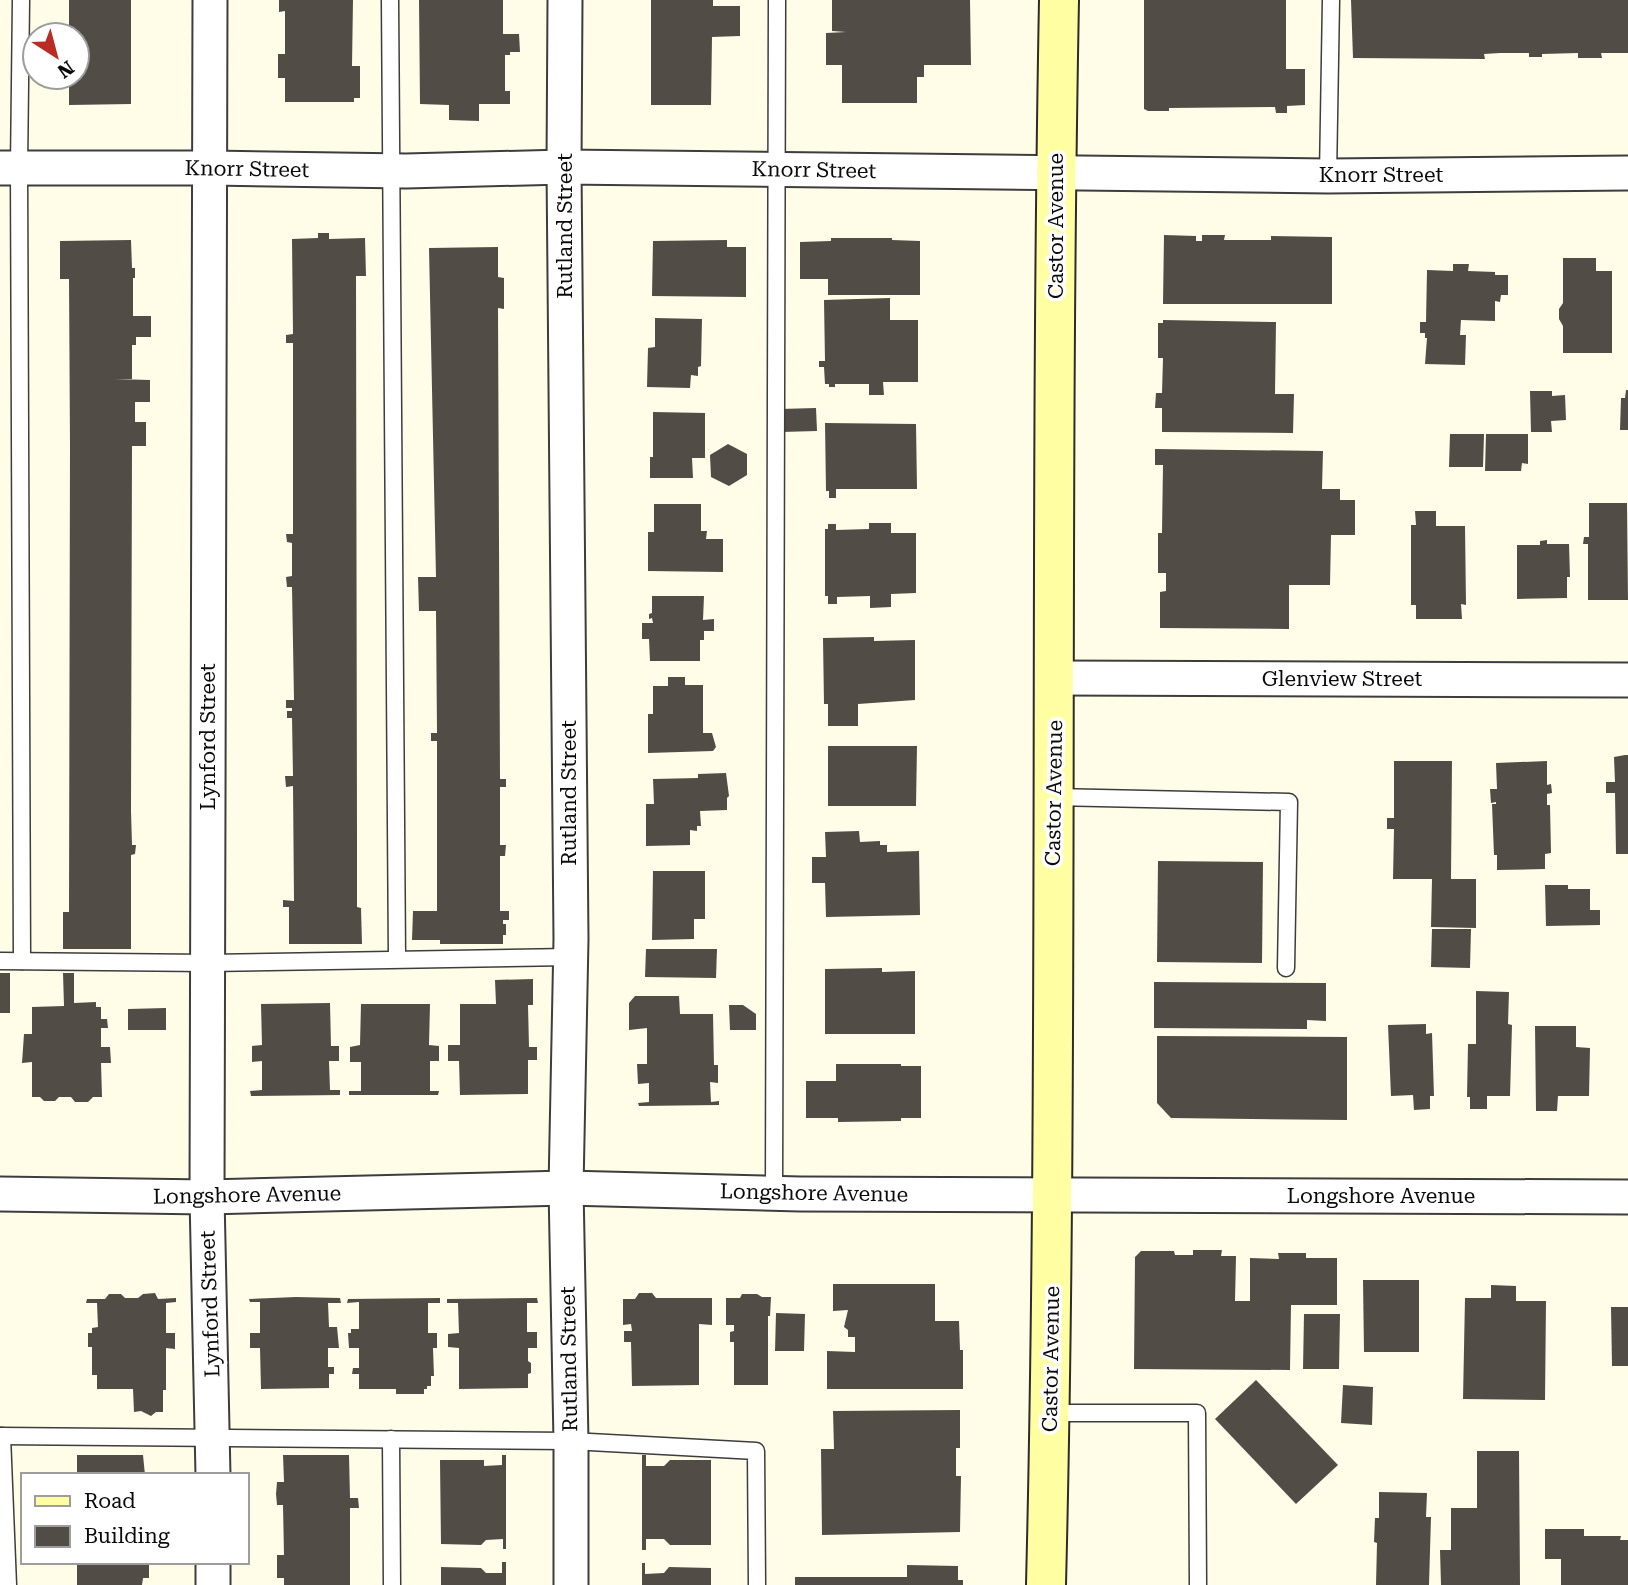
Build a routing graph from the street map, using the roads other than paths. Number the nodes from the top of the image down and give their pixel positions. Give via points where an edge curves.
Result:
1 (21, 0) edge
2 (210, 0) edge
3 (390, 0) edge
4 (565, 0) edge
5 (777, 0) edge
6 (1059, 0) edge
7 (1331, 0) edge
8 (564, 167) junction
9 (10, 168) edge
10 (211, 168) junction
11 (776, 170) junction
12 (390, 171) junction
13 (1056, 172) junction
14 (1628, 173) edge
15 (1328, 176) junction
16 (1055, 678) junction
17 (1628, 680) edge
18 (1053, 797) junction
19 (570, 957) junction
20 (397, 960) junction
21 (0, 961) edge
22 (22, 961) junction
23 (208, 962) junction
24 (1286, 968) dead end
25 (566, 1188) junction
26 (0, 1194) edge
27 (774, 1194) junction
28 (1054, 1194) junction
29 (207, 1197) junction
30 (1628, 1197) edge
31 (1050, 1413) junction
32 (1, 1436) edge
33 (214, 1438) junction
34 (391, 1439) junction
35 (571, 1441) junction
36 (213, 1473) edge
37 (213, 1564) edge
38 (8, 1585) edge
39 (213, 1585) edge
40 (392, 1585) edge
41 (571, 1585) edge
42 (757, 1585) edge
43 (1046, 1585) edge
44 (1198, 1585) edge

1 - 9 lane
2 - 10 street, Lynford Street
3 - 12 lane
4 - 8 street, Rutland Street
5 - 11 lane
6 - 13 main road, Castor Avenue
7 - 15 lane
8 - 11 street, Knorr Street
8 - 12 street, Knorr Street
8 - 19 street, Rutland Street
9 - 10 street, Knorr Street
9 - 22 lane
10 - 12 street, Knorr Street
10 - 23 street, Lynford Street
11 - 13 street, Knorr Street
11 - 27 lane
12 - 20 lane
13 - 15 street, Knorr Street
13 - 16 main road, Castor Avenue
14 - 15 street, Knorr Street
16 - 17 street, Glenview Street
16 - 18 main road, Castor Avenue
18 - 24 lane via 1289,802
18 - 28 main road, Castor Avenue
19 - 20 lane
19 - 25 street, Rutland Street
20 - 23 lane
21 - 22 lane
22 - 23 lane
23 - 29 street, Lynford Street
25 - 27 street, Longshore Avenue
25 - 29 street, Longshore Avenue
25 - 35 street, Rutland Street
26 - 29 street, Longshore Avenue
27 - 28 street, Longshore Avenue
28 - 30 street, Longshore Avenue
28 - 31 main road, Castor Avenue
29 - 33 street, Lynford Street
31 - 43 main road, Castor Avenue
31 - 44 lane via 1197,1412
32 - 33 lane
32 - 38 lane
33 - 34 lane
33 - 36 street, Lynford Street
34 - 35 lane
34 - 40 lane
35 - 41 street, Rutland Street
35 - 42 lane via 756,1451
37 - 39 street

